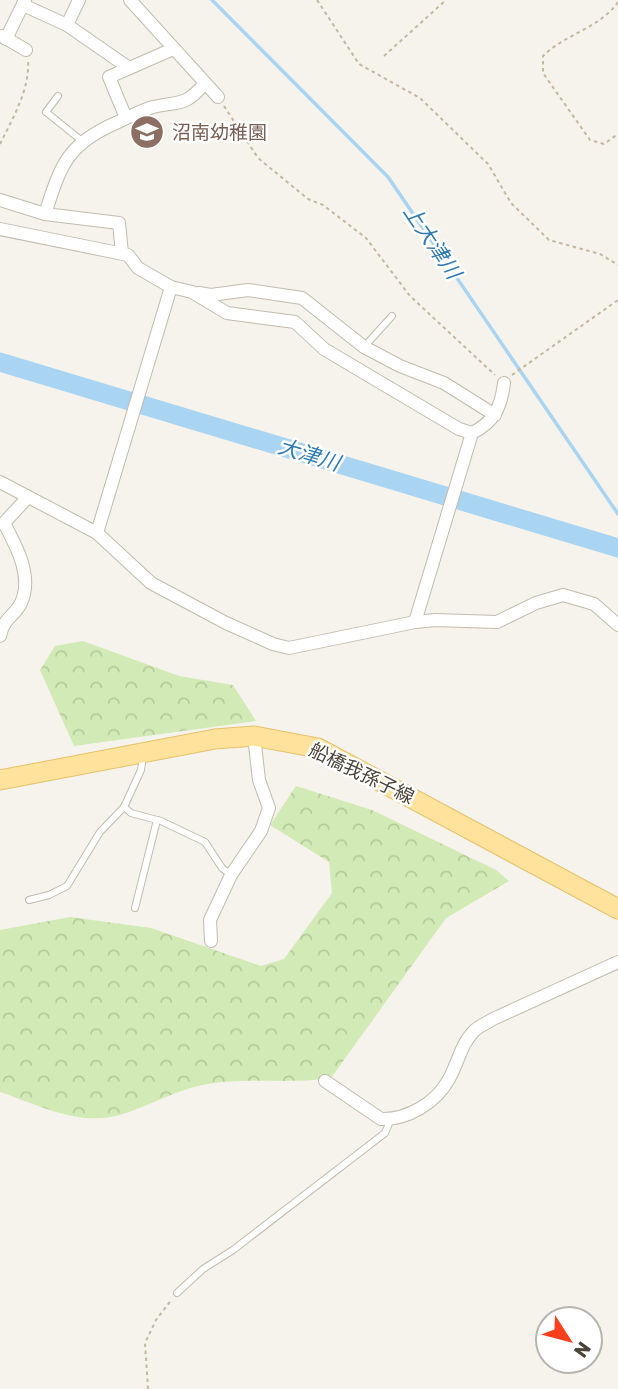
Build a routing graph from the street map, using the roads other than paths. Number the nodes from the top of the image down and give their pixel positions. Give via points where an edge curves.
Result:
1 (79, 0) edge
2 (130, 0) edge
3 (24, 2) edge
4 (67, 25) junction
5 (3, 37) edge
6 (173, 49) junction
7 (26, 50) road end
8 (130, 68) junction
9 (205, 83) junction
10 (58, 96) dead end
11 (218, 97) road end
12 (126, 118) junction
13 (82, 141) junction
14 (0, 200) edge
15 (44, 214) junction
16 (0, 229) edge
17 (122, 253) junction
18 (171, 287) junction
19 (192, 292) junction
20 (392, 316) dead end
21 (364, 347) junction
22 (504, 383) road end
23 (495, 415) junction
24 (472, 433) junction
25 (0, 482) edge
26 (28, 497) junction
27 (97, 533) junction
28 (415, 622) junction
29 (618, 625) edge
30 (0, 636) edge
31 (254, 736) junction
32 (144, 752) junction
33 (0, 780) edge
34 (124, 807) junction
35 (157, 820) junction
36 (232, 875) junction
37 (29, 900) dead end
38 (135, 908) dead end
39 (618, 909) edge
40 (211, 941) dead end
41 (618, 962) edge
42 (325, 1082) dead end
43 (391, 1119) junction
44 (177, 1293) road end

1 - 4 street
2 - 6 street
3 - 4 street
3 - 5 street
4 - 8 street
5 - 7 street
6 - 8 street
6 - 9 street
8 - 12 street via 109,77
9 - 11 street
9 - 12 street via 195,96 176,105 153,107
10 - 13 lane via 46,112
12 - 13 street
13 - 15 street via 58,172
14 - 15 street
15 - 17 street via 119,223
16 - 17 street
17 - 18 street
18 - 19 street
18 - 27 street
19 - 21 street via 211,295 248,290 302,298
19 - 24 street via 227,313 295,322 347,365
20 - 21 lane
21 - 23 street via 444,383
22 - 23 street
23 - 24 street
24 - 28 street
25 - 26 street
26 - 27 street
26 - 30 street via 4,523 17,546 26,584 20,605 2,624
27 - 28 street via 151,583 273,644 289,648
28 - 29 street via 497,622 562,595 594,604
31 - 32 main road, 船橋我孫子線
31 - 36 street via 259,780 269,808 261,831
31 - 39 main road, 船橋我孫子線 via 318,747
32 - 33 main road, 船橋我孫子線
32 - 34 lane
34 - 35 lane
34 - 37 lane via 100,832 67,886
35 - 36 lane via 205,842
35 - 38 lane
36 - 40 street via 210,920
41 - 43 street via 474,1031 442,1091 410,1114
42 - 43 street via 380,1119
43 - 44 lane via 385,1133

